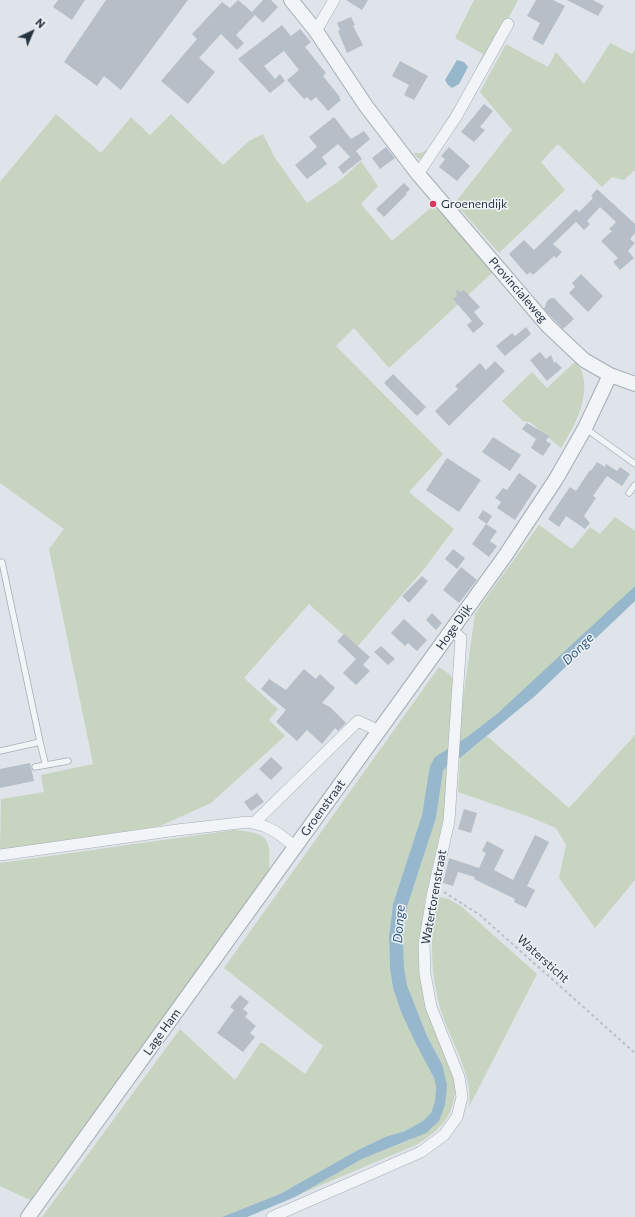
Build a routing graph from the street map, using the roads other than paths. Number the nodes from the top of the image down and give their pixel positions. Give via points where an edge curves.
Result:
1 (291, 0) edge
2 (334, 0) edge
3 (508, 24) dead end
4 (316, 31) junction
5 (418, 174) junction
6 (610, 375) junction
7 (635, 384) edge
8 (585, 428) junction
9 (635, 464) edge
10 (635, 485) edge
11 (630, 493) dead end
12 (2, 562) dead end
13 (451, 630) junction
14 (379, 731) junction
15 (40, 742) junction
16 (0, 751) edge
17 (68, 760) dead end
18 (45, 764) junction
19 (35, 767) dead end
20 (254, 823) junction
21 (296, 846) junction
22 (0, 855) edge
23 (28, 1217) edge
24 (272, 1217) edge

1 - 4 street, Provincialeweg
2 - 4 street
3 - 5 street via 456,118
4 - 5 street, Provincialeweg via 366,106
5 - 6 street, Provincialeweg via 548,326 584,360
6 - 7 street, Provincialeweg
6 - 8 street, Hoge Dijk
8 - 9 lane
8 - 13 street, Hoge Dijk via 531,518
10 - 11 lane
12 - 15 lane
13 - 14 street, Hoge Dijk
13 - 24 street, Watertorenstraat via 461,638 454,764 449,821 424,944 425,974 431,1007 459,1077 462,1097 457,1117 444,1135 421,1152
14 - 20 street via 358,721
14 - 21 street, Groenstraat
15 - 16 lane
15 - 18 lane
17 - 18 lane
18 - 19 lane
20 - 21 street, Groenstraat via 276,832
20 - 22 street via 176,830
21 - 23 street, Lage Ham

